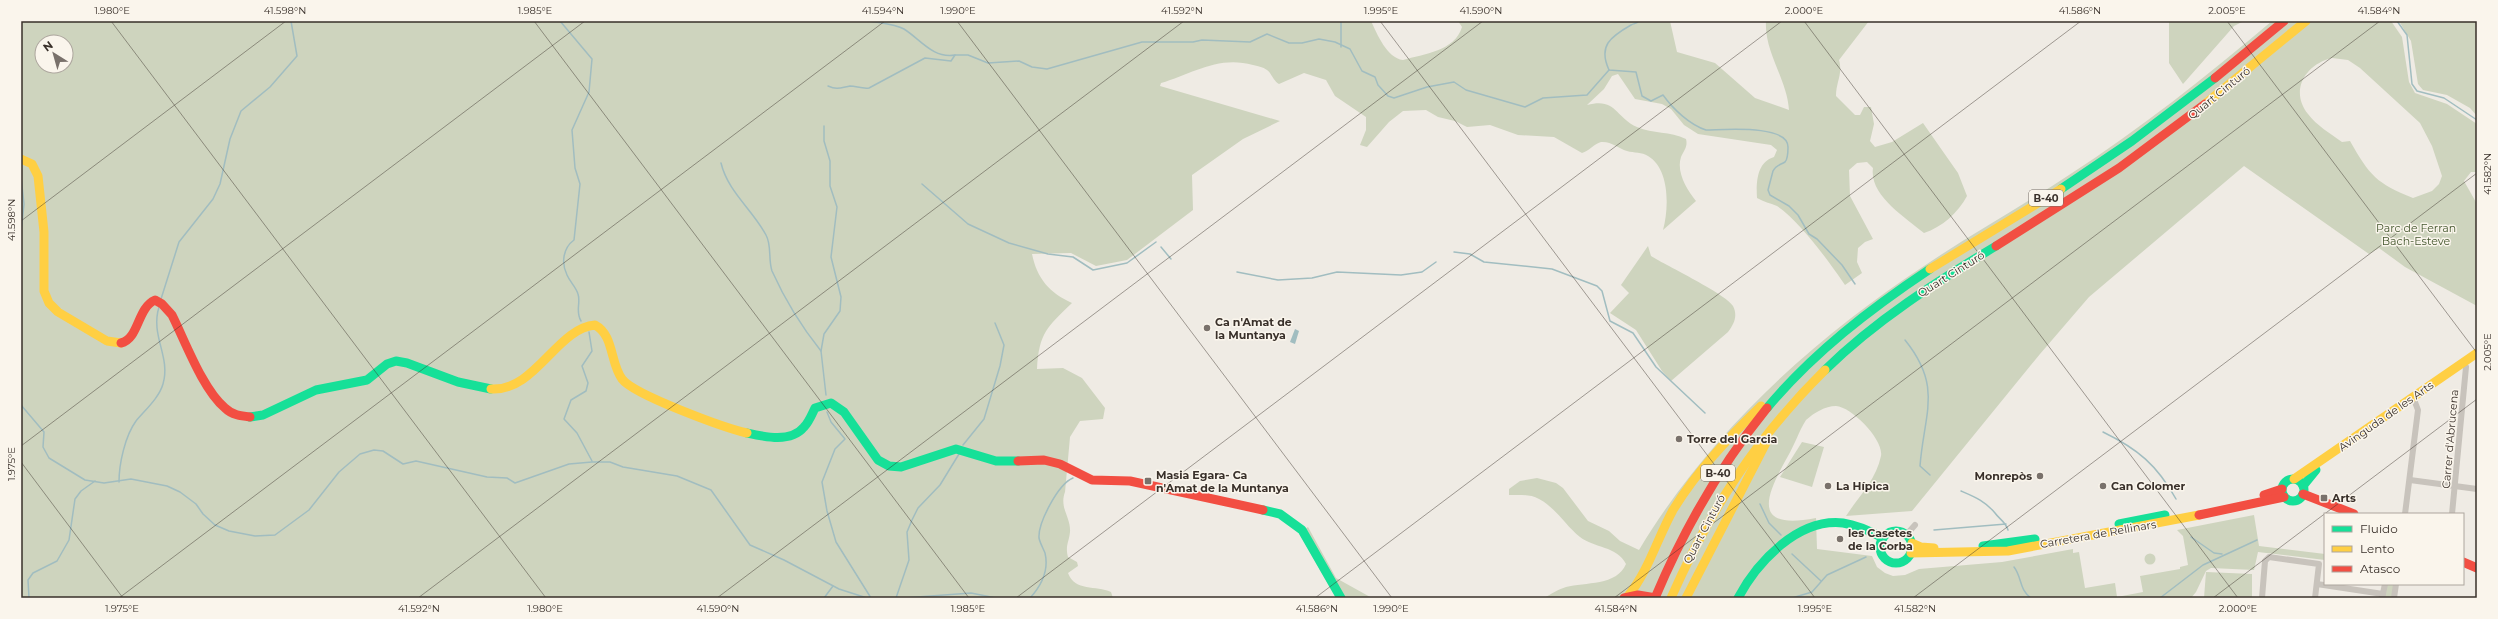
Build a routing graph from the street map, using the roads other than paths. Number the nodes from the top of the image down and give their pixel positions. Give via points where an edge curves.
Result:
1 (2284, 21) edge
2 (2306, 21) edge
3 (21, 159) edge
4 (2477, 353) edge
5 (2477, 359) edge
6 (2466, 367) junction
7 (1779, 391) junction
8 (2414, 400) junction
9 (1794, 404) junction
10 (2294, 479) junction
11 (2410, 480) junction
12 (2453, 486) junction
13 (2477, 489) edge
14 (2303, 490) junction
15 (2283, 493) junction
16 (2352, 513) edge
17 (2404, 513) edge
18 (2452, 513) edge
19 (1915, 525) dead end
20 (1907, 534) junction
21 (1883, 538) junction
22 (1912, 543) junction
23 (1911, 553) junction
24 (2464, 562) edge
25 (2477, 568) edge
26 (2317, 584) junction
27 (2385, 585) edge
28 (2396, 585) edge
29 (2382, 596) edge
30 (1626, 597) edge
31 (1341, 598) edge
32 (1655, 598) edge
33 (1671, 598) edge
34 (1686, 598) edge
35 (1738, 598) edge
36 (2262, 598) edge
37 (2315, 598) edge
38 (2394, 598) edge

1 - 7 main road, Quart Cinturó / B-40 via 2202,89 2138,137 2078,178 1909,283 1833,341
2 - 9 main road, Quart Cinturó / B-40 via 2240,77 2151,146 2063,205 1912,299 1839,357
3 - 31 main road via 33,165 38,176 44,246 44,294 50,304 116,344 126,341 132,335 141,310 146,304 154,302 164,305 172,315 212,396 222,407 240,417 258,417 318,389 366,381 387,364 397,361 440,377 492,389 504,389 521,379 577,331 586,326 593,326 601,329 606,335 615,366 631,387 736,430 782,438 793,436 804,428 815,408 831,403 844,412 878,460 889,466 901,467 956,450 996,461 1044,460 1060,464 1092,480 1130,481 1280,514 1302,530
4 - 8 main road, Avinguda de les Arts
5 - 6 main road, Avinguda de les Arts
6 - 8 main road, Avinguda de les Arts
6 - 12 street, Carrer d'Abrucena
7 - 30 main road via 1728,439 1683,493 1657,542 1642,578
7 - 32 main road, Quart Cinturó / B-40 via 1714,480 1669,563
8 - 10 main road, Avinguda de les Arts
8 - 11 street via 2418,410
8 - 14 main road, Avinguda de les Arts via 2305,480
9 - 33 main road, Quart Cinturó / B-40 via 1758,442 1731,481 1706,522
9 - 34 main road via 1764,445
10 - 14 main road
10 - 15 main road via 2286,482
11 - 12 street
11 - 17 street
12 - 13 street
12 - 18 street, Carrer d'Abrucena via 2456,488
14 - 15 main road via 2298,500 2293,501
14 - 16 main road
15 - 22 main road, Carretera de Rellinars via 2015,542 1941,548 1921,548
15 - 23 main road, Carretera de Rellinars via 2146,526 2008,551
19 - 20 street
20 - 21 main road via 1895,530
20 - 22 main road
21 - 23 main road via 1880,548 1887,560 1900,562
21 - 35 main road via 1868,530 1846,524 1825,523 1808,528 1793,536 1759,565 1747,580
22 - 23 main road
24 - 25 main road
26 - 29 street
26 - 36 street via 2319,564 2269,557 2265,561
26 - 37 street
27 - 29 street
28 - 38 street
30 - 32 main road via 1643,595

